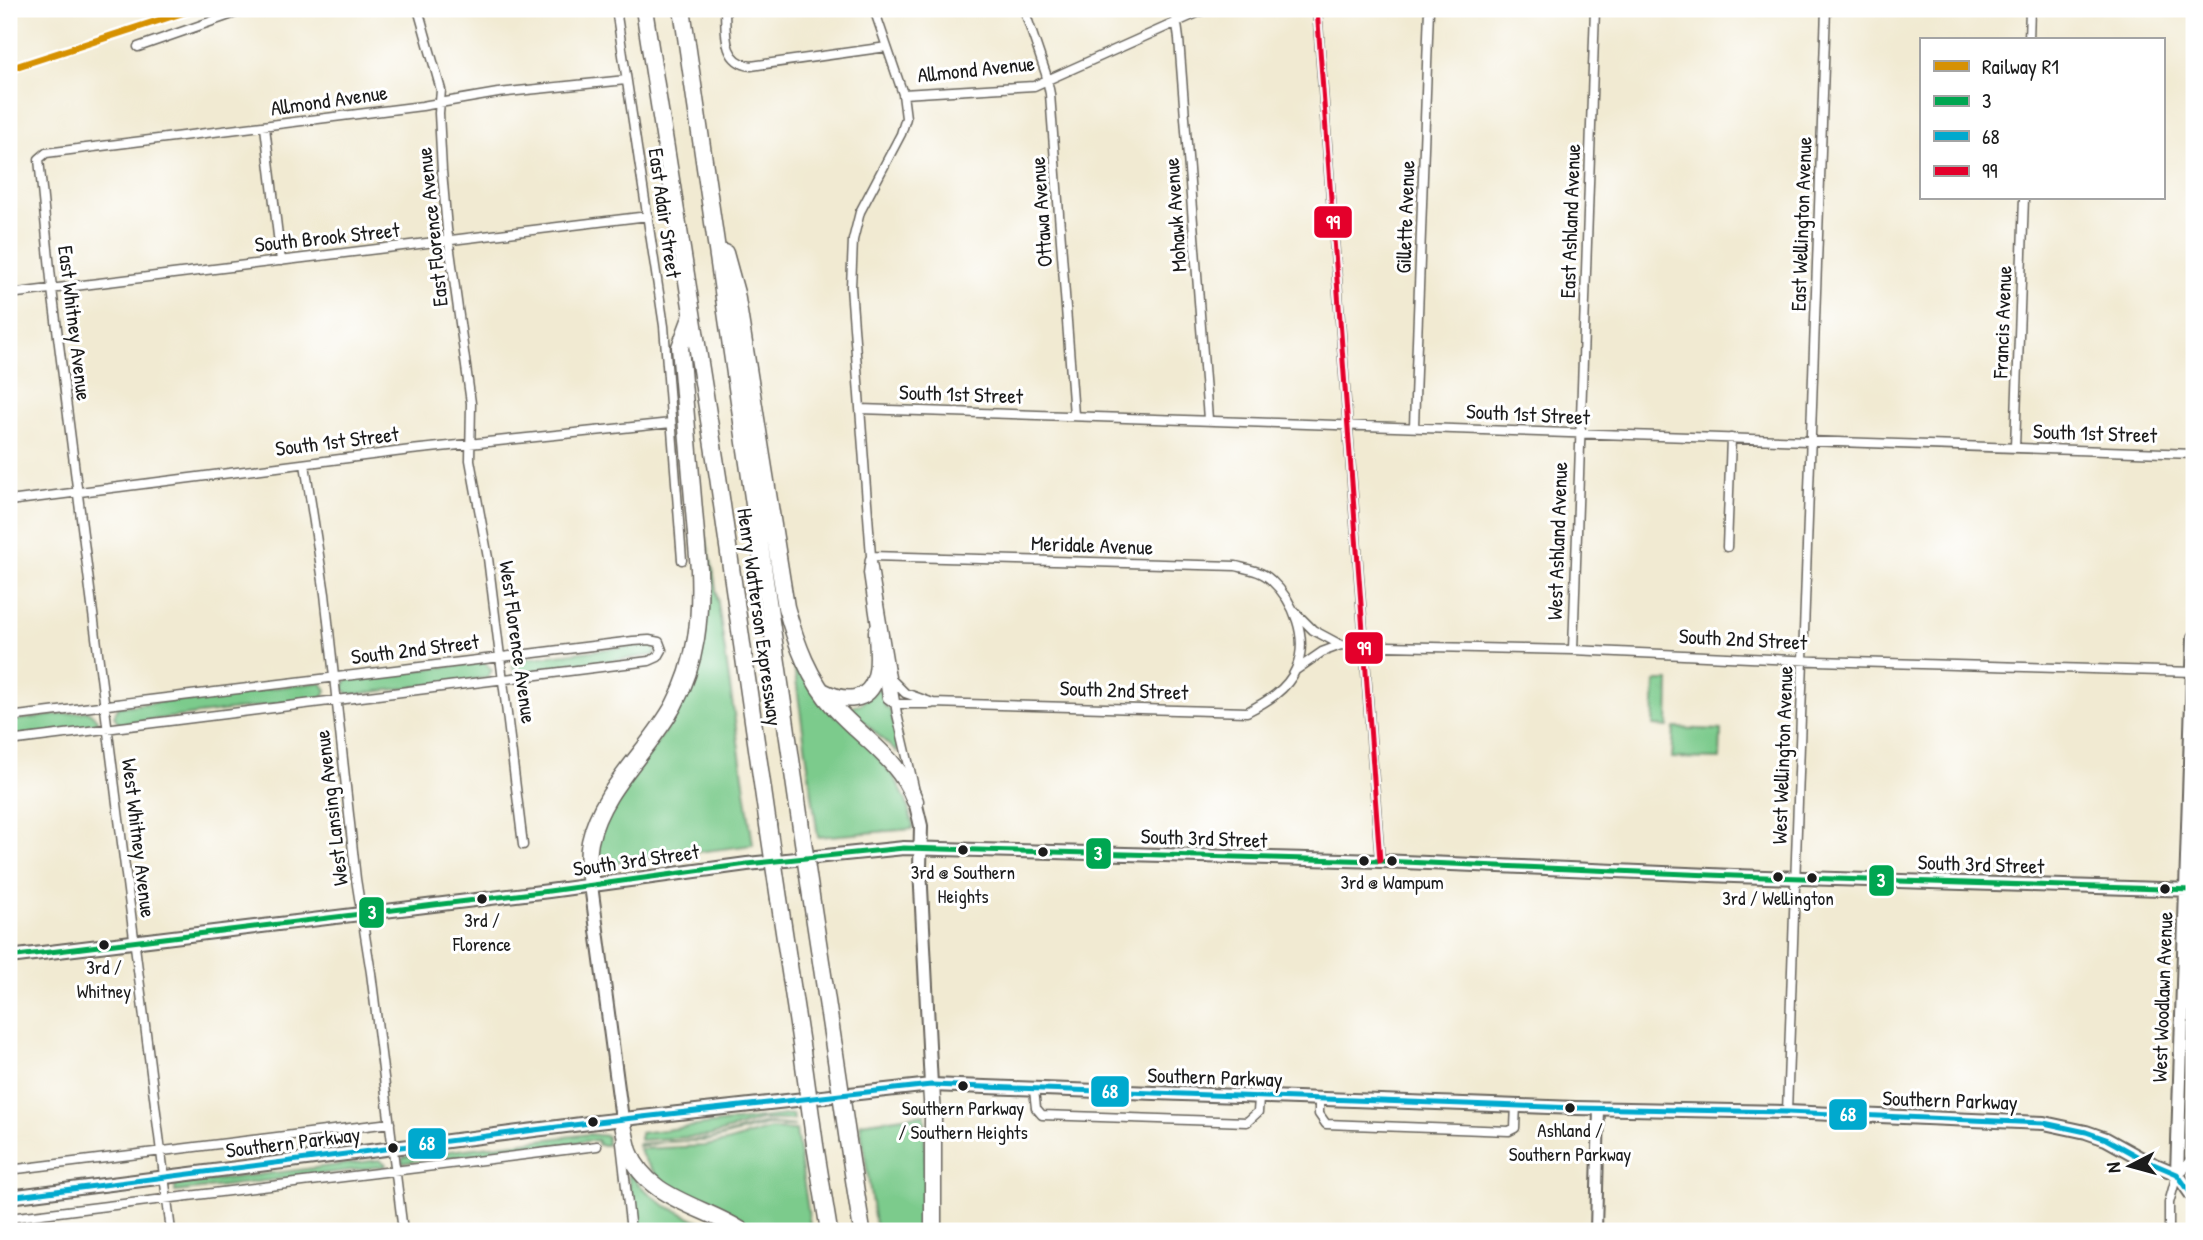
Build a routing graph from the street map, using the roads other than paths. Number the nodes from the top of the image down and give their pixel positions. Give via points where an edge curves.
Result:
1 (247, 9) edge
2 (418, 9) edge
3 (616, 9) edge
4 (644, 9) edge
5 (682, 9) edge
6 (725, 9) edge
7 (874, 9) edge
8 (1024, 9) edge
9 (1175, 9) edge
10 (1206, 9) edge
11 (1317, 9) edge
12 (1429, 9) edge
13 (1595, 9) edge
14 (1826, 9) edge
15 (2030, 9) edge
16 (1177, 23) junction
17 (2029, 38) edge
18 (138, 47) dead end
19 (887, 47) junction
20 (626, 80) junction
21 (1048, 80) junction
22 (903, 94) junction
23 (440, 104) junction
24 (265, 127) junction
25 (39, 159) joint
26 (711, 200) junction
27 (2024, 200) edge
28 (648, 216) junction
29 (449, 241) junction
30 (281, 261) junction
31 (52, 289) junction
32 (9, 294) edge
33 (693, 312) junction
34 (860, 409) junction
35 (1074, 415) junction
36 (1208, 419) junction
37 (671, 423) junction
38 (1348, 424) junction
39 (1415, 426) junction
40 (1579, 434) junction
41 (1731, 438) junction
42 (1811, 440) junction
43 (471, 445) junction
44 (2015, 447) junction
45 (2194, 454) edge
46 (305, 464) junction
47 (78, 491) junction
48 (9, 500) edge
49 (1727, 547) dead end
50 (871, 556) junction
51 (682, 560) dead end
52 (1293, 610) junction
53 (877, 631) junction
54 (2194, 638) edge
55 (1341, 645) junction
56 (1364, 645) junction
57 (1573, 650) junction
58 (501, 657) junction
59 (1803, 660) junction
60 (1296, 670) junction
61 (2194, 672) edge
62 (333, 676) junction
63 (891, 679) junction
64 (504, 680) junction
65 (822, 690) junction
66 (336, 701) junction
67 (933, 703) junction
68 (105, 704) junction
69 (895, 704) junction
70 (9, 716) edge
71 (108, 727) junction
72 (9, 741) edge
73 (915, 801) junction
74 (523, 845) dead end
75 (921, 848) junction
76 (1380, 861) junction
77 (1796, 877) junction
78 (591, 885) junction
79 (2190, 890) edge
80 (362, 913) junction
81 (134, 942) junction
82 (9, 957) edge
83 (931, 1086) junction
84 (1034, 1090) junction
85 (1259, 1098) junction
86 (1319, 1099) junction
87 (1516, 1104) junction
88 (1599, 1108) junction
89 (1787, 1112) junction
90 (622, 1119) junction
91 (390, 1123) junction
92 (597, 1146) dead end
93 (392, 1149) junction
94 (160, 1151) junction
95 (2194, 1159) edge
96 (9, 1170) edge
97 (396, 1170) junction
98 (2176, 1174) junction
99 (163, 1177) junction
100 (9, 1197) edge
101 (167, 1198) junction
102 (2194, 1198) edge
103 (9, 1218) edge
104 (171, 1231) edge
105 (403, 1231) edge
106 (631, 1231) edge
107 (742, 1231) edge
108 (829, 1231) edge
109 (862, 1231) edge
110 (933, 1231) edge
111 (1595, 1231) edge
112 (2169, 1231) edge

1 - 18 street
2 - 23 street, East Florence Avenue via 441,90
3 - 20 street, East Adair Street
4 - 33 highway, Henry Watterson Expressway
5 - 26 highway, Henry Watterson Expressway
6 - 19 street via 729,52 743,65
7 - 19 street
8 - 21 street, Ottawa Avenue
9 - 16 street, Mohawk Avenue
10 - 16 street, Allmond Avenue
11 - 38 street
12 - 39 street, Gillette Avenue
13 - 40 street, East Ashland Avenue
14 - 42 street, East Wellington Avenue
15 - 17 street
16 - 21 street, Allmond Avenue
16 - 36 street, Mohawk Avenue
19 - 22 street
20 - 23 street, Allmond Avenue
20 - 28 street, East Adair Street
21 - 22 street, Allmond Avenue via 1034,86
21 - 35 street, Ottawa Avenue
22 - 34 street via 905,125 868,194 853,240 851,287
23 - 24 street, Allmond Avenue
23 - 29 street, East Florence Avenue
24 - 25 street, Allmond Avenue via 46,153
24 - 30 street
25 - 31 street, East Whitney Avenue
26 - 65 highway via 736,293 786,607 797,643
26 - 109 highway, Henry Watterson Expressway, bridge
27 - 44 street, Francis Avenue
28 - 29 street, South Brook Street
28 - 37 street, East Adair Street via 664,326
29 - 30 street, South Brook Street
29 - 43 street, East Florence Avenue via 471,403
30 - 31 street, South Brook Street
31 - 32 street, South Brook Street
31 - 47 street, East Whitney Avenue
33 - 78 highway via 680,347 699,569 697,638 673,706 597,819 589,850
33 - 108 highway, Henry Watterson Expressway, bridge
34 - 35 street, South 1st Street
34 - 50 street
35 - 36 street, South 1st Street
36 - 38 street, South 1st Street
37 - 43 street, South 1st Street
37 - 51 street, East Adair Street
38 - 39 street, South 1st Street
38 - 56 street
39 - 40 street, South 1st Street
40 - 41 street, South 1st Street
40 - 57 street, West Ashland Avenue
41 - 42 street, South 1st Street
41 - 49 street
42 - 44 street, South 1st Street
42 - 59 street, West Wellington Avenue
43 - 46 street, South 1st Street
43 - 58 street, West Florence Avenue
44 - 45 street, South 1st Street
46 - 47 street, South 1st Street
46 - 62 street, West Lansing Avenue
47 - 48 street, South 1st Street
47 - 68 street, West Whitney Avenue
50 - 52 street, Meridale Avenue via 1236,566 1270,579
50 - 53 street via 868,573
50 - 63 street
52 - 55 street, Meridale Avenue via 1313,630
52 - 60 street, Meridale Avenue via 1300,641
53 - 65 highway via 877,670 870,690 855,699 835,698
53 - 69 street via 887,698
54 - 61 main road, West Woodlawn Avenue
55 - 56 street, South 2nd Street
55 - 60 street, South 2nd Street
56 - 57 street, South 2nd Street
56 - 76 street
57 - 59 street, South 2nd Street
58 - 62 street, South 2nd Street
58 - 64 street, West Florence Avenue
58 - 64 street, South 2nd Street via 649,640 659,642 662,650 649,661
59 - 61 street, South 2nd Street
59 - 77 street, West Wellington Avenue
60 - 67 street, South 2nd Street via 1274,696 1247,712
61 - 79 main road, West Woodlawn Avenue
62 - 66 street, West Lansing Avenue
62 - 68 street, South 2nd Street
63 - 67 street, South 2nd Street via 905,693
63 - 69 street
64 - 66 street, South 2nd Street
64 - 74 street, West Florence Avenue
65 - 73 highway via 896,767
66 - 71 street, South 2nd Street
66 - 80 street, West Lansing Avenue
67 - 69 street, South 2nd Street
68 - 70 street, South 2nd Street
68 - 71 street, West Whitney Avenue
69 - 73 street
71 - 72 street, South 2nd Street
71 - 81 street, West Whitney Avenue
73 - 75 main road
75 - 76 main road, South 3rd Street
75 - 78 main road, South 3rd Street
75 - 83 main road
76 - 77 main road, South 3rd Street
77 - 79 main road, South 3rd Street
77 - 89 street, West Wellington Avenue
78 - 80 main road, South 3rd Street
78 - 90 main road
79 - 98 main road, West Woodlawn Avenue
80 - 81 main road, South 3rd Street
80 - 91 street, West Lansing Avenue
81 - 82 main road, South 3rd Street
81 - 94 street, West Whitney Avenue
83 - 84 main road, Southern Parkway
83 - 90 main road, Southern Parkway
83 - 110 highway
84 - 85 main road, Southern Parkway
84 - 85 street via 1036,1108 1042,1115 1200,1121 1247,1122 1258,1112
85 - 86 main road, Southern Parkway
86 - 87 main road, Southern Parkway
86 - 87 street via 1319,1114 1326,1124 1482,1130 1515,1128
87 - 88 main road, Southern Parkway
88 - 89 main road, Southern Parkway
88 - 111 street
89 - 98 main road, Southern Parkway via 2052,1124 2106,1139
90 - 93 main road, Southern Parkway
90 - 106 street via 621,1155
90 - 107 highway via 629,1153 655,1186
91 - 93 street, West Lansing Avenue
91 - 94 street
92 - 97 street
93 - 97 street, West Lansing Avenue
93 - 99 main road, Southern Parkway
94 - 96 street
94 - 99 street, West Whitney Avenue
95 - 98 street
97 - 101 street
97 - 105 street, West Lansing Avenue
98 - 102 main road, Southern Parkway
98 - 112 street, West Woodlawn Avenue
99 - 100 main road, Southern Parkway
99 - 101 street, West Whitney Avenue
101 - 103 street
101 - 104 street, West Whitney Avenue

